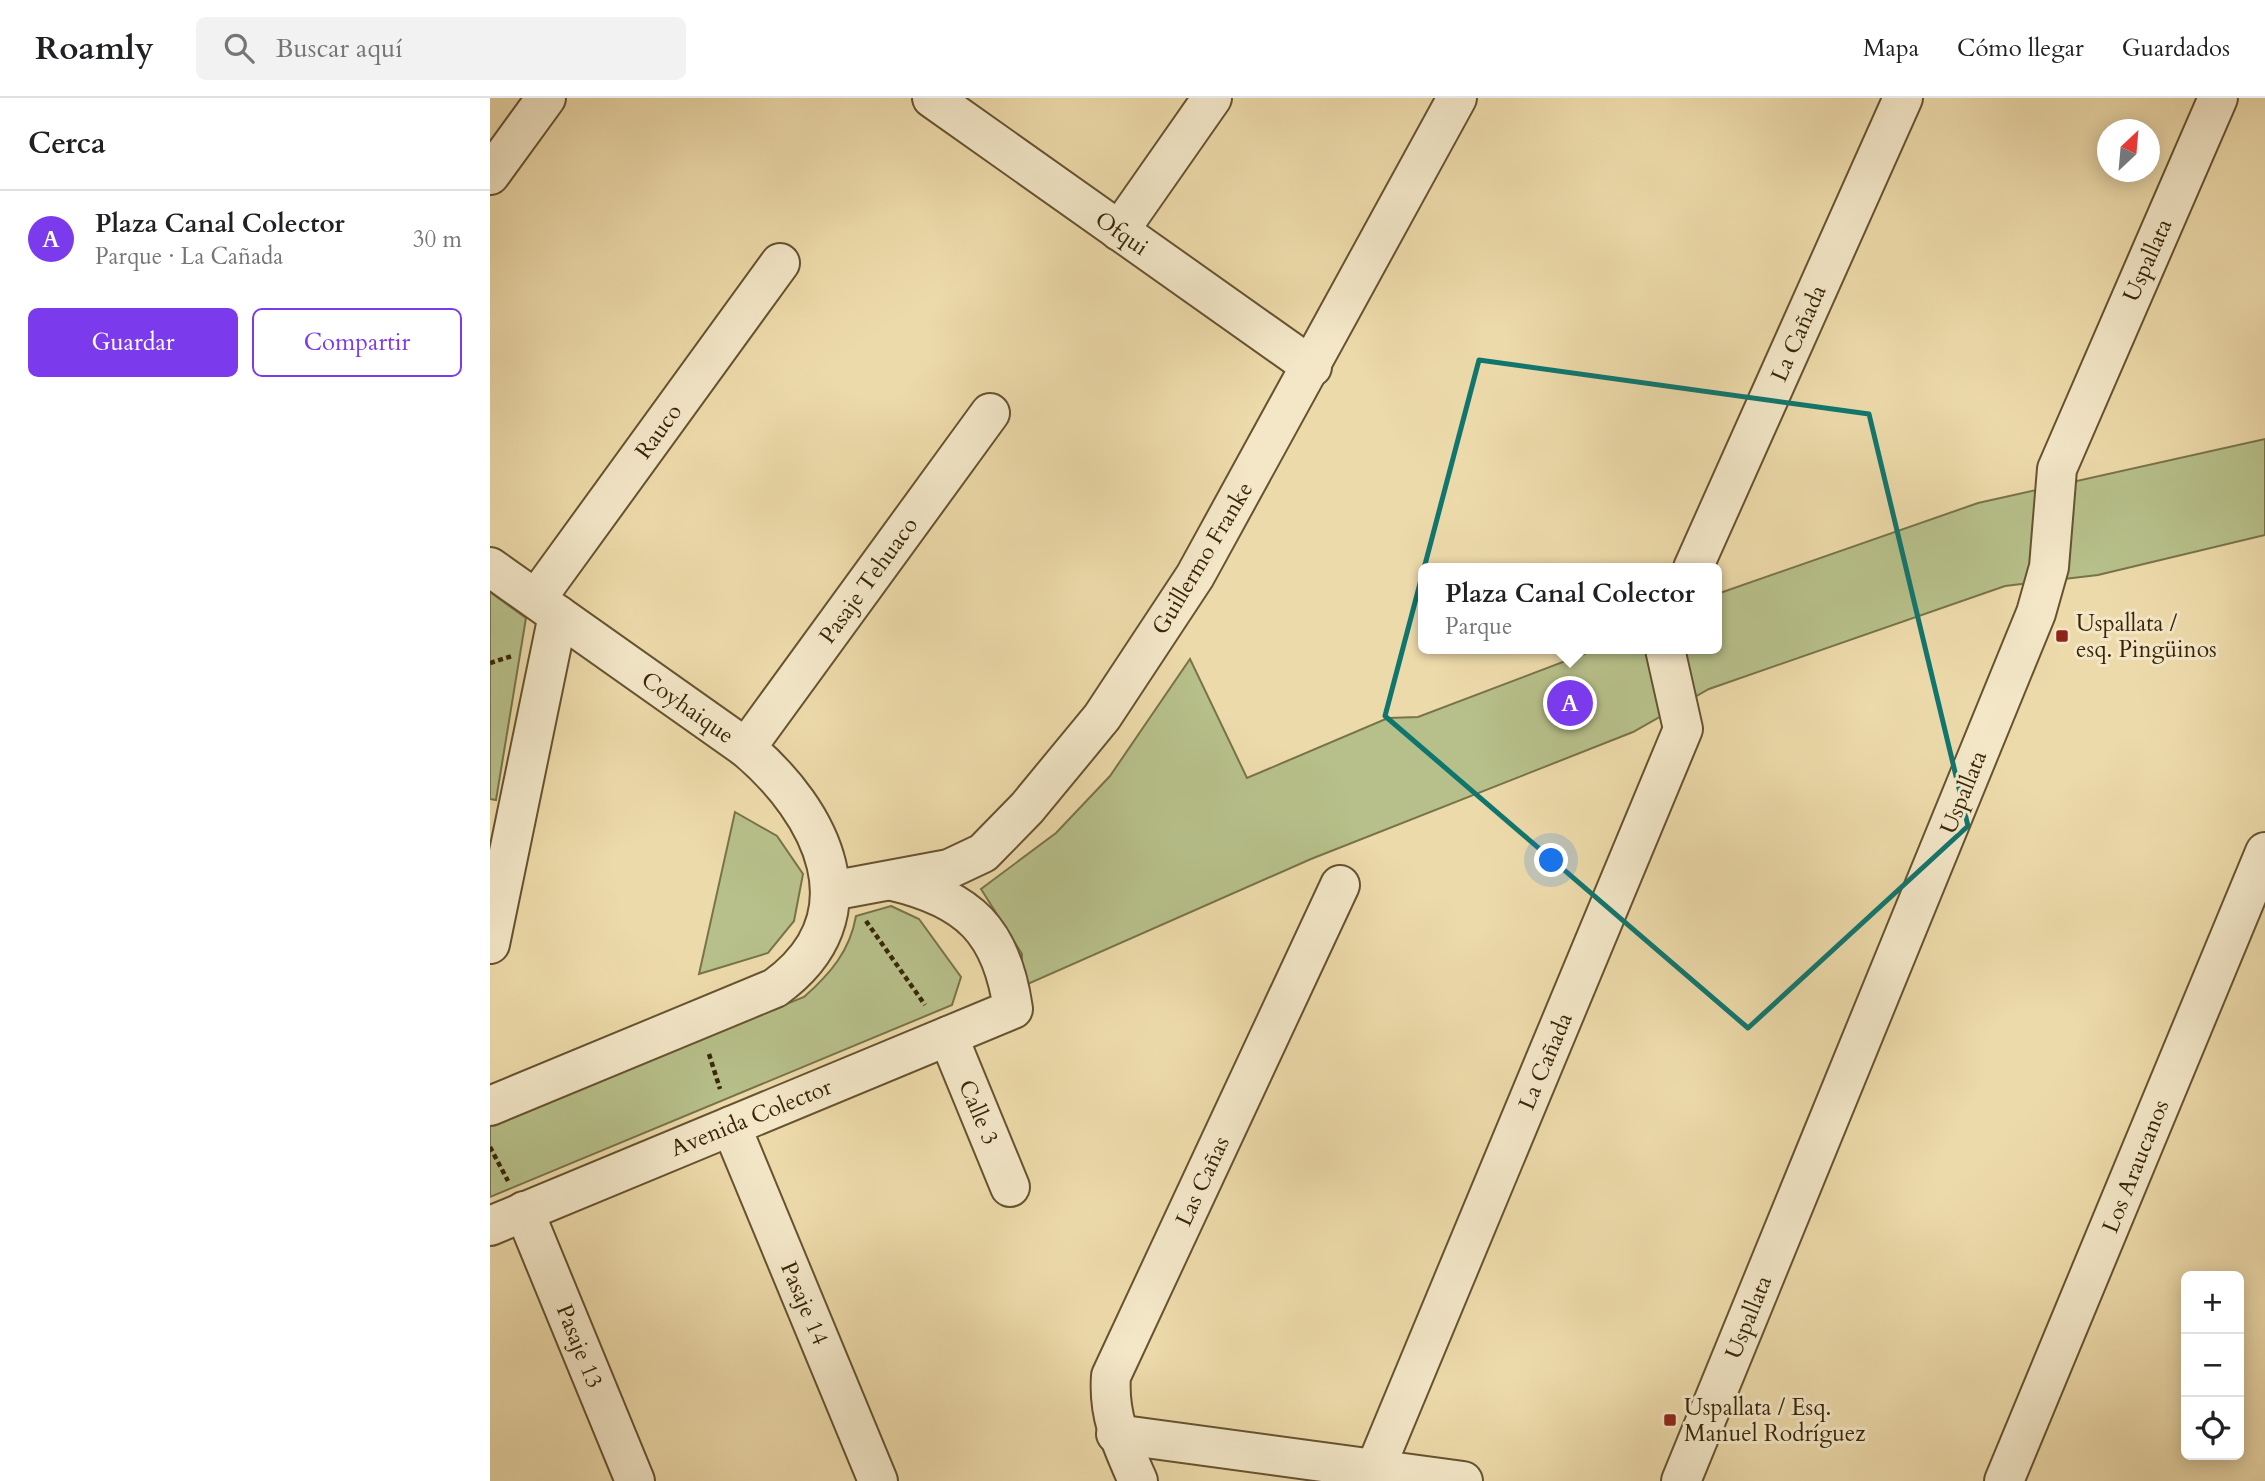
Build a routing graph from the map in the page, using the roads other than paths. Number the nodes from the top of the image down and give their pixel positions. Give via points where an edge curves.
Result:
1 (545, 98) edge
2 (932, 98) edge
3 (1212, 98) edge
4 (1457, 98) edge
5 (1903, 98) edge
6 (2218, 98) edge
7 (490, 175) edge
8 (1119, 231) junction
9 (780, 263) dead end
10 (1312, 367) junction
11 (990, 413) dead end
12 (1695, 563) edge
13 (490, 567) edge
14 (547, 607) junction
15 (1666, 654) edge
16 (746, 748) junction
17 (504, 813) edge
18 (2265, 852) edge
19 (888, 879) junction
20 (1339, 885) dead end
21 (837, 890) junction
22 (490, 944) edge
23 (948, 1036) junction
24 (490, 1107) edge
25 (731, 1126) junction
26 (1010, 1187) dead end
27 (524, 1211) junction
28 (490, 1226) edge
29 (1116, 1434) junction
30 (1375, 1469) junction
31 (635, 1481) edge
32 (878, 1481) edge
33 (1138, 1481) edge
34 (1464, 1481) edge
35 (1681, 1481) edge
36 (2004, 1481) edge

1 - 7 street
2 - 8 street, Ofqui
3 - 8 street
4 - 10 street, Guillermo Franke
5 - 12 street, La Cañada
6 - 35 street, Uspallata via 2057,469 2049,567 2036,613
8 - 10 street, Ofqui
9 - 14 street, Rauco
10 - 19 street, Guillermo Franke via 1195,576 1102,717 1027,808 983,853 965,863
11 - 16 street, Pasaje Tehuaco
13 - 14 street, Coyhaique
14 - 16 street, Coyhaique
14 - 17 street
15 - 30 street, La Cañada via 1683,729
16 - 21 street, Coyhaique via 777,776 808,818
17 - 22 street
18 - 36 street, Los Araucanos
19 - 21 street, Guillermo Franke
19 - 23 street, Avenida Colector via 952,901 975,918 994,942 1008,976 1013,1009
20 - 29 street, Las Cañas via 1111,1376 1109,1402
21 - 24 street via 821,937 793,974 775,988
23 - 25 street, Avenida Colector
23 - 26 street, Calle 3
25 - 27 street, Avenida Colector
25 - 32 street, Pasaje 14
27 - 28 street, Avenida Colector
27 - 31 street, Pasaje 13
29 - 30 street
29 - 33 street, Las Cañas
30 - 34 street

